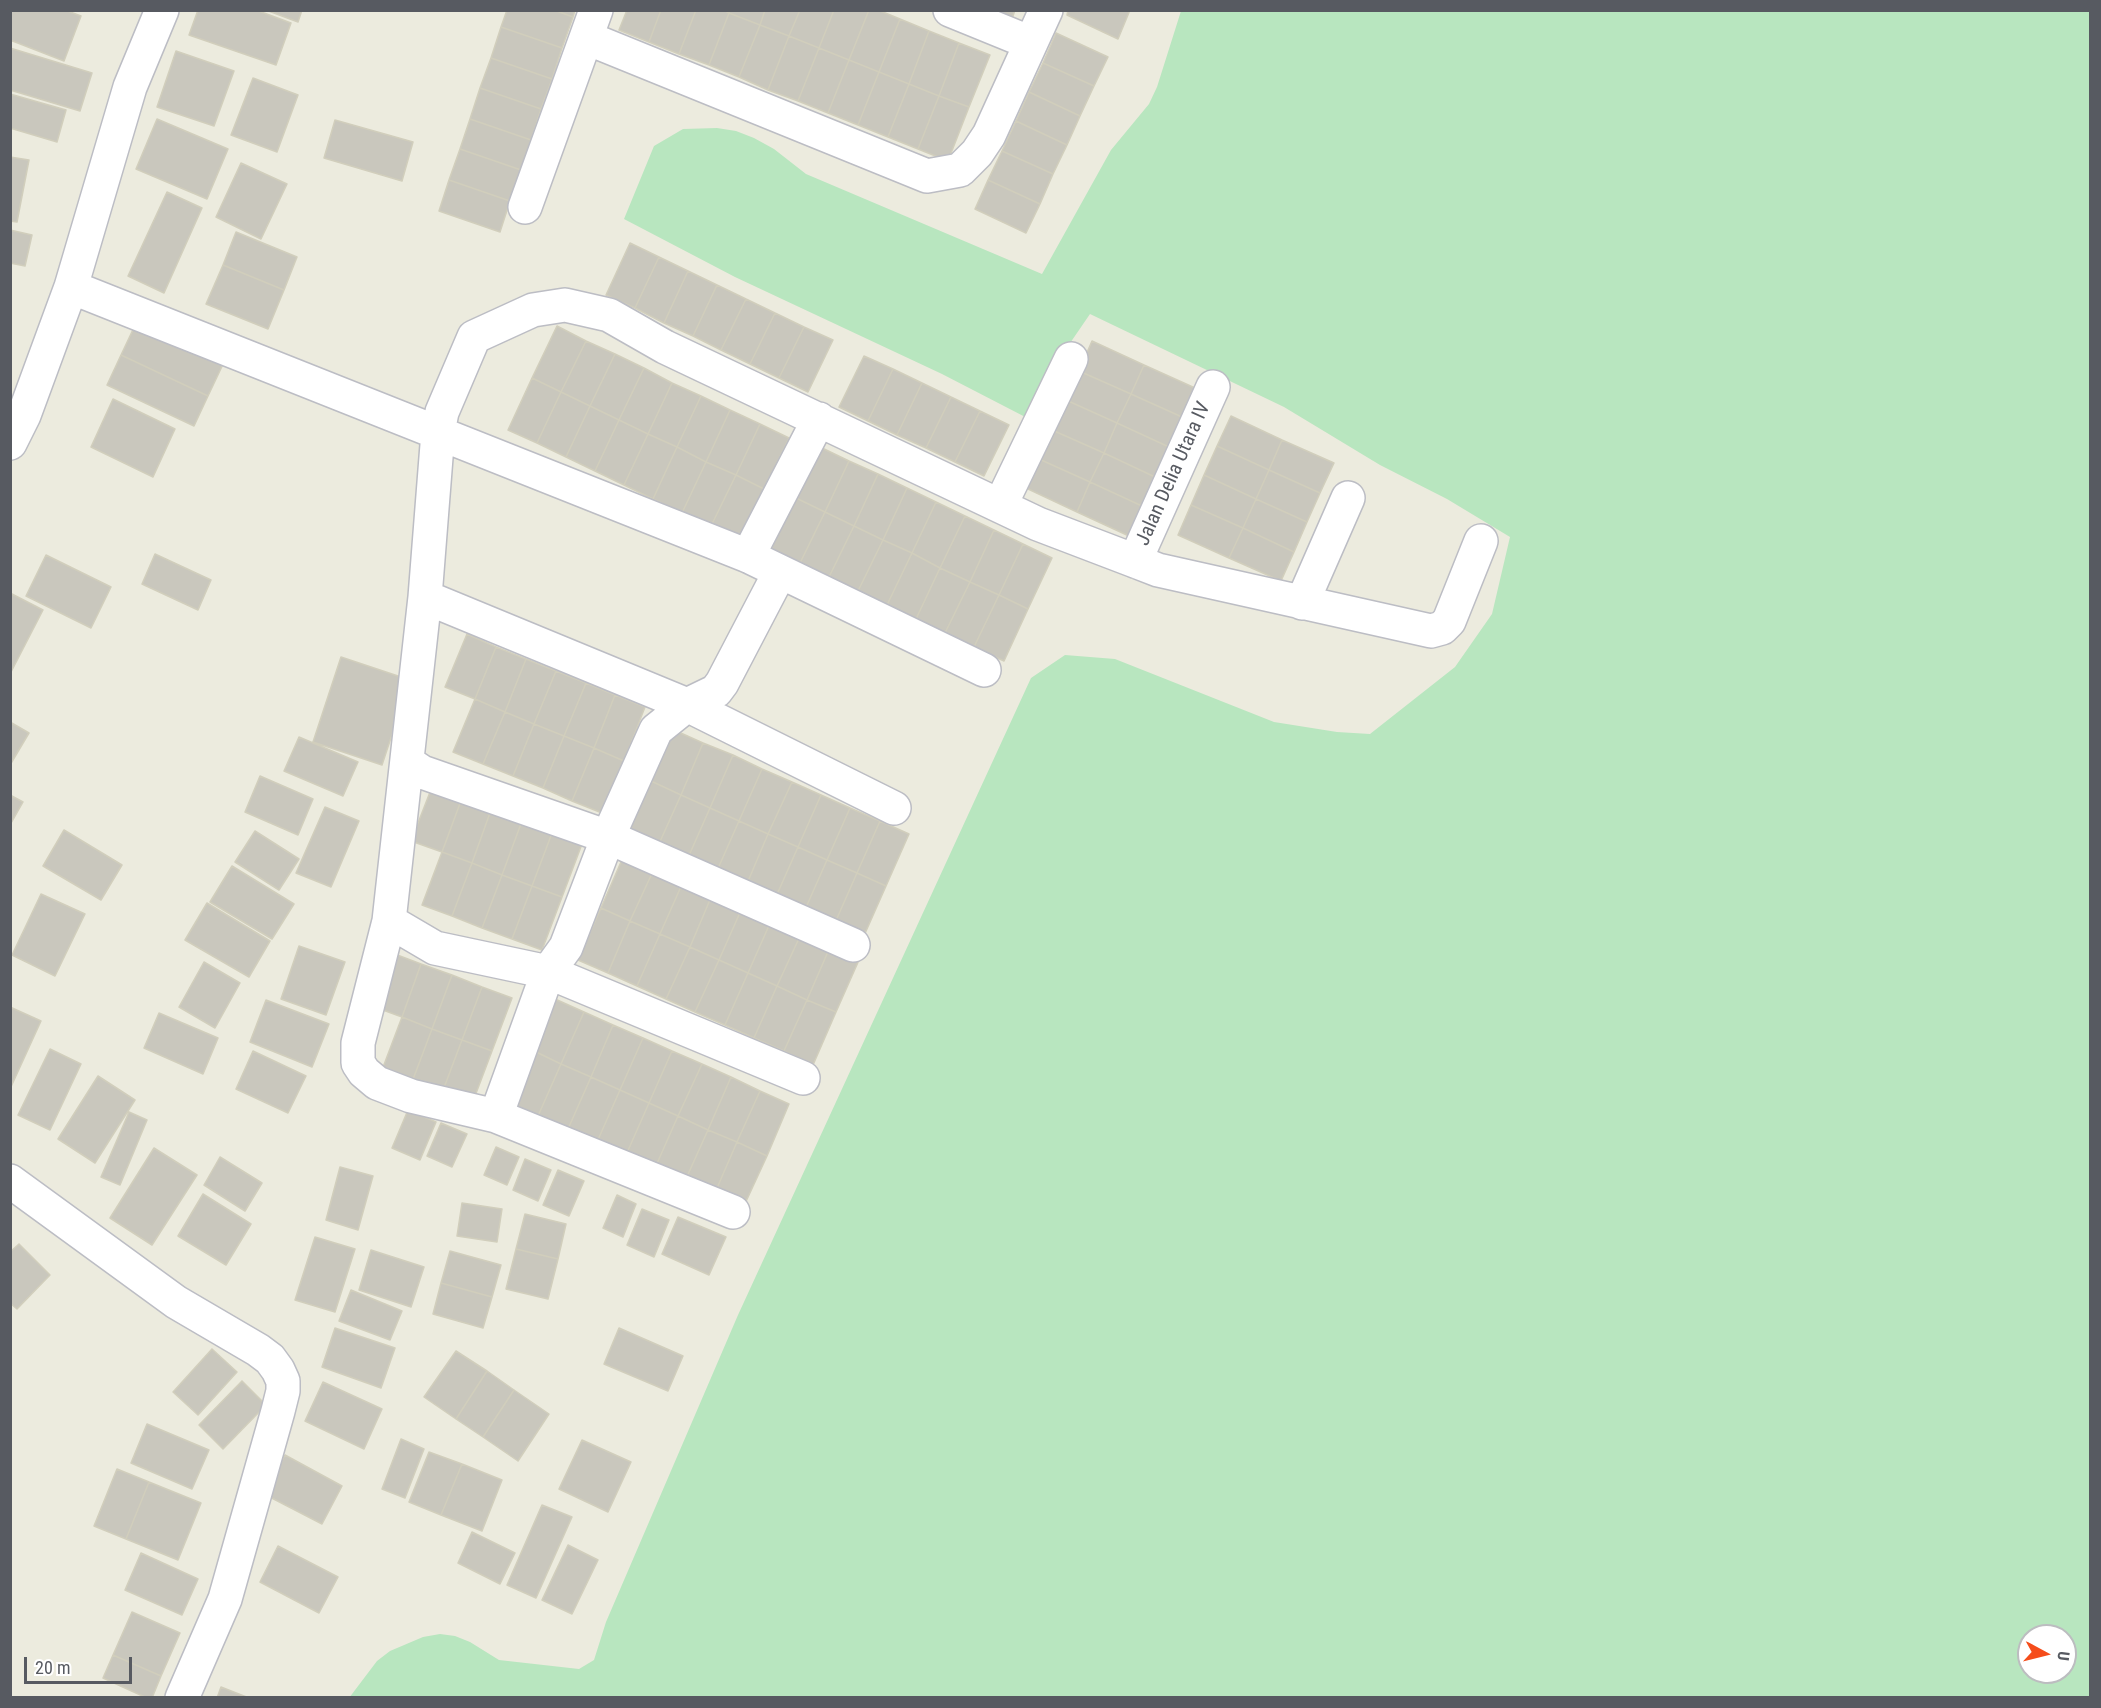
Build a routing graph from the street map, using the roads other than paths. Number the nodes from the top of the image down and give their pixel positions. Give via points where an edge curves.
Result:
1 (162, 10) edge
2 (950, 10) edge
3 (1046, 10) edge
4 (591, 24) edge
5 (1031, 43) junction
6 (525, 207) dead end
7 (71, 287) junction
8 (1071, 359) dead end
9 (1213, 387) dead end
10 (819, 419) junction
11 (438, 432) junction
12 (10, 443) edge
13 (1348, 498) dead end
14 (1000, 506) junction
15 (1481, 541) dead end
16 (748, 556) junction
17 (1135, 561) junction
18 (780, 572) junction
19 (425, 597) junction
20 (1302, 603) junction
21 (984, 670) dead end
22 (687, 705) junction
23 (407, 762) junction
24 (894, 808) dead end
25 (608, 837) junction
26 (389, 921) junction
27 (853, 945) dead end
28 (548, 972) junction
29 (803, 1078) dead end
30 (496, 1116) junction
31 (10, 1180) edge
32 (733, 1212) dead end
33 (182, 1698) edge

1 - 7 street via 130,87
2 - 5 street
3 - 5 street
4 - 5 street via 927,176 960,170 977,153
4 - 6 street
7 - 11 street
7 - 12 street
8 - 14 street
9 - 17 street, Jalan Delia Utara IV
10 - 11 street via 665,347 609,315 565,305 533,310 474,337 442,412
10 - 14 street
10 - 16 street
11 - 16 street
11 - 19 street
13 - 20 street
14 - 17 street
15 - 20 street via 1449,621 1437,631
16 - 18 street
17 - 20 street via 1158,570
18 - 21 street
18 - 22 street via 722,683 716,691
19 - 22 street
19 - 23 street
22 - 24 street
22 - 25 street via 656,730
23 - 25 street via 422,772
23 - 26 street
25 - 27 street
25 - 28 street via 566,947
26 - 28 street via 435,948
26 - 30 street via 358,1043 358,1063 377,1083 411,1096
28 - 29 street
28 - 30 street
30 - 32 street
31 - 33 street via 176,1302 258,1350 270,1359 283,1380 278,1411 225,1599

